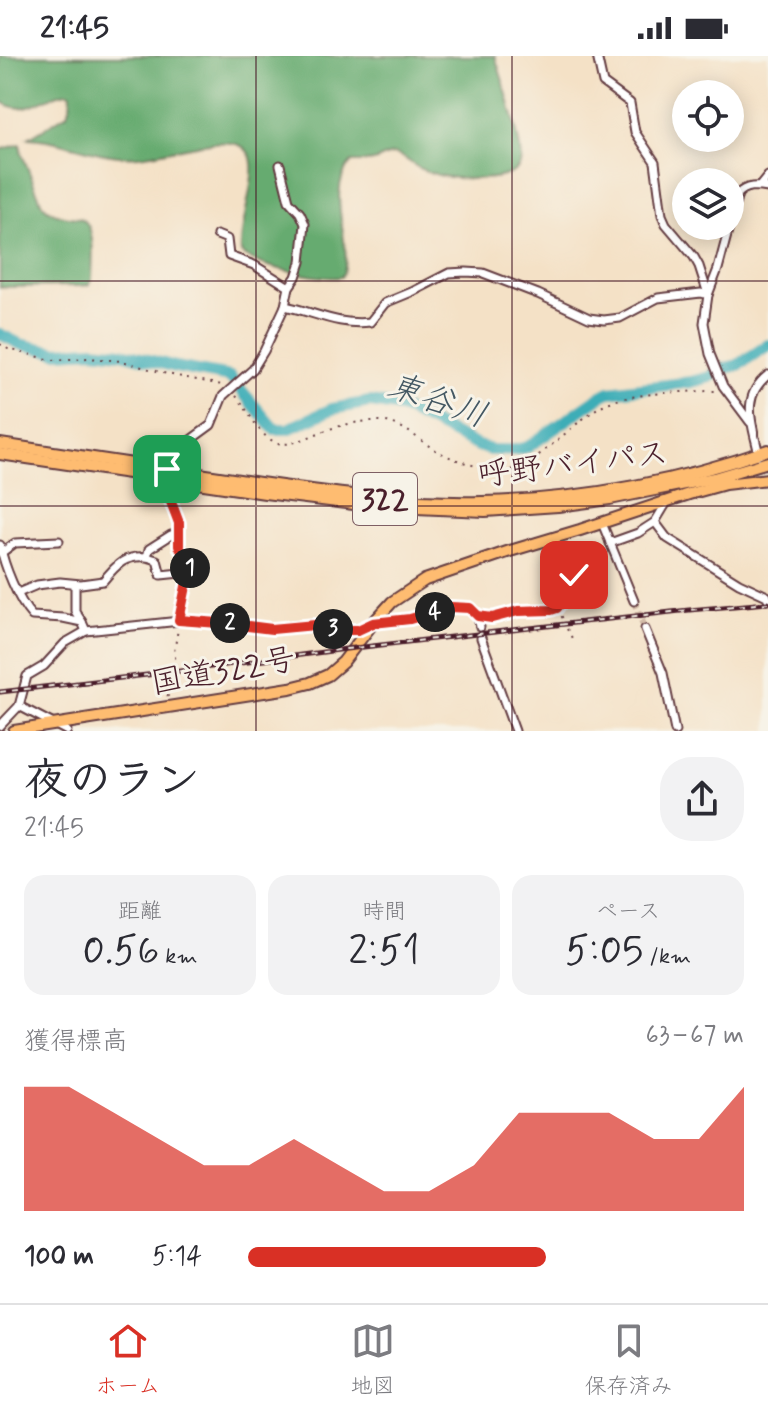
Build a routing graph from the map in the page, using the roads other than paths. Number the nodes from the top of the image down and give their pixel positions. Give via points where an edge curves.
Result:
1 (597, 56) edge
2 (280, 165) dead end
3 (768, 176) edge
4 (764, 187) edge
5 (217, 235) dead end
6 (289, 287) junction
7 (708, 295) junction
8 (285, 306) junction
9 (768, 375) edge
10 (750, 422) junction
11 (0, 444) edge
12 (0, 454) edge
13 (763, 458) edge
14 (166, 473) junction
15 (768, 479) edge
16 (668, 501) junction
17 (655, 522) junction
18 (602, 523) junction
19 (179, 534) junction
20 (59, 541) dead end
21 (610, 543) junction
22 (1, 549) edge
23 (147, 557) junction
24 (187, 582) junction
25 (75, 584) junction
26 (18, 593) junction
27 (768, 599) edge
28 (634, 601) tunnel mouth
29 (179, 620) junction
30 (82, 622) junction
31 (373, 623) junction
32 (480, 627) dead end
33 (645, 629) tunnel mouth
34 (86, 631) junction
35 (481, 638) dead end
36 (19, 706) junction
37 (56, 724) junction
38 (0, 726) edge
39 (14, 731) edge
40 (67, 731) edge
41 (515, 731) edge
42 (675, 731) edge

1 - 7 street via 603,83 630,103 635,132 655,162 662,215 694,257
2 - 6 street via 289,201 305,224 301,262
3 - 4 street
4 - 7 street via 747,187 738,194
5 - 6 street via 227,239 229,256
6 - 8 street
7 - 8 street via 658,298 620,318 596,320 483,273 466,272 449,273 385,303 370,322 333,321
7 - 10 street via 704,323 710,354 725,389
8 - 14 street via 253,369 228,389 211,425 185,444
9 - 10 street via 753,393
10 - 13 street
11 - 14 highway, 呼野バイパス / 322
12 - 14 highway, 呼野バイパス / 322
13 - 14 highway, 呼野バイパス / 322 via 669,488 558,506 485,511 370,506
14 - 19 street
15 - 16 highway, 国道322号 via 725,484
16 - 17 street
16 - 18 highway, 国道322号
17 - 21 street
17 - 27 street via 667,538
18 - 21 street
18 - 31 highway, 国道322号 via 425,580 392,602
19 - 23 street via 149,549
19 - 24 street via 190,567
20 - 22 street via 15,543
21 - 28 street
22 - 26 street
23 - 24 street via 157,560 161,575 180,573
23 - 25 street via 133,556 116,565 103,581
24 - 29 street
25 - 26 street via 37,585
25 - 30 street via 75,611
26 - 30 street via 32,616
29 - 31 street via 272,629 315,625 358,630
29 - 34 street
30 - 34 street
31 - 32 street via 451,607 470,608
31 - 37 highway, 国道322号 via 343,662 310,683
33 - 42 street via 663,673
34 - 36 street via 27,676
35 - 41 street
36 - 37 street
36 - 38 street
37 - 39 highway, 国道322号
37 - 40 street

